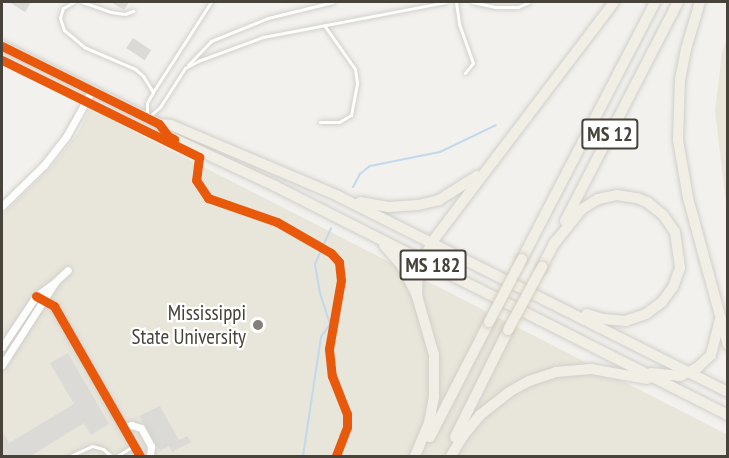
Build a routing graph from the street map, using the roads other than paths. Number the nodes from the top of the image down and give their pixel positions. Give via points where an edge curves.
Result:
1 (74, 2) edge
2 (82, 2) edge
3 (211, 2) edge
4 (333, 2) edge
5 (446, 2) edge
6 (456, 2) edge
7 (472, 2) edge
8 (529, 2) edge
9 (614, 2) edge
10 (654, 2) edge
11 (678, 2) edge
12 (700, 2) edge
13 (134, 11) dead end
14 (324, 25) junction
15 (2, 46) edge
16 (185, 68) junction
17 (465, 73) dead end
18 (91, 92) junction
19 (153, 92) junction
20 (147, 118) junction
21 (320, 122) dead end
22 (159, 124) junction
23 (491, 164) junction
24 (338, 196) junction
25 (2, 206) edge
26 (377, 238) junction
27 (432, 242) junction
28 (553, 245) junction
29 (425, 261) junction
30 (68, 270) dead end
31 (56, 281) junction
32 (36, 296) junction
33 (417, 296) junction
34 (45, 300) junction
35 (565, 309) junction
36 (720, 318) junction
37 (728, 345) edge
38 (2, 347) edge
39 (2, 365) edge
40 (642, 372) junction
41 (690, 372) junction
42 (665, 384) junction
43 (728, 392) edge
44 (728, 416) edge
45 (124, 428) junction
46 (134, 446) junction
47 (70, 456) edge
48 (111, 456) edge
49 (117, 456) edge
50 (140, 456) edge
51 (150, 456) edge
52 (418, 456) edge
53 (445, 456) edge
54 (451, 456) edge

1 - 19 lane via 63,8 60,18 64,30 84,47 135,69
2 - 13 lane via 111,12
3 - 19 lane
4 - 16 lane via 268,18 211,41
5 - 14 lane
6 - 17 lane via 459,24 473,63
7 - 8 lane via 495,7 518,7
9 - 23 main road
10 - 52 main road, MS 12, bridge
11 - 28 main road, MS 12
12 - 36 main road via 680,79 678,140 688,198
14 - 16 lane via 263,37
14 - 21 lane via 355,69 357,83 351,115 346,120
15 - 18 main road, MS 182
16 - 20 lane via 160,107
18 - 20 main road, MS 182
18 - 25 street via 45,165
19 - 20 lane via 147,103
20 - 22 main road, MS 182
22 - 24 main road, MS 182 via 171,125
22 - 26 main road, MS 182 via 168,136
23 - 24 main road via 461,188 439,200 418,205 373,205
23 - 27 main road
24 - 27 main road, MS 182
26 - 29 main road, MS 182
26 - 33 main road via 398,259
27 - 29 main road
27 - 35 main road, MS 182
28 - 35 main road via 582,209 616,195 637,198 656,208 679,243 680,268 673,287 662,303 646,314 615,321
28 - 53 main road, MS 12, bridge
29 - 33 main road via 418,273
29 - 40 main road, MS 182
30 - 31 street
31 - 32 street
31 - 34 street
32 - 34 street
32 - 38 street
33 - 52 main road via 436,371 432,410
34 - 39 street
34 - 45 street via 54,306
35 - 41 main road, MS 182
36 - 37 main road
36 - 41 main road via 711,355
40 - 41 main road via 675,376
40 - 42 main road, MS 182
41 - 43 main road, MS 182
42 - 44 main road, MS 182
42 - 54 main road via 591,369 543,376 509,392 480,415
45 - 46 street
45 - 51 street via 141,428 151,446
46 - 49 lane
46 - 50 street
47 - 48 lane via 92,446

